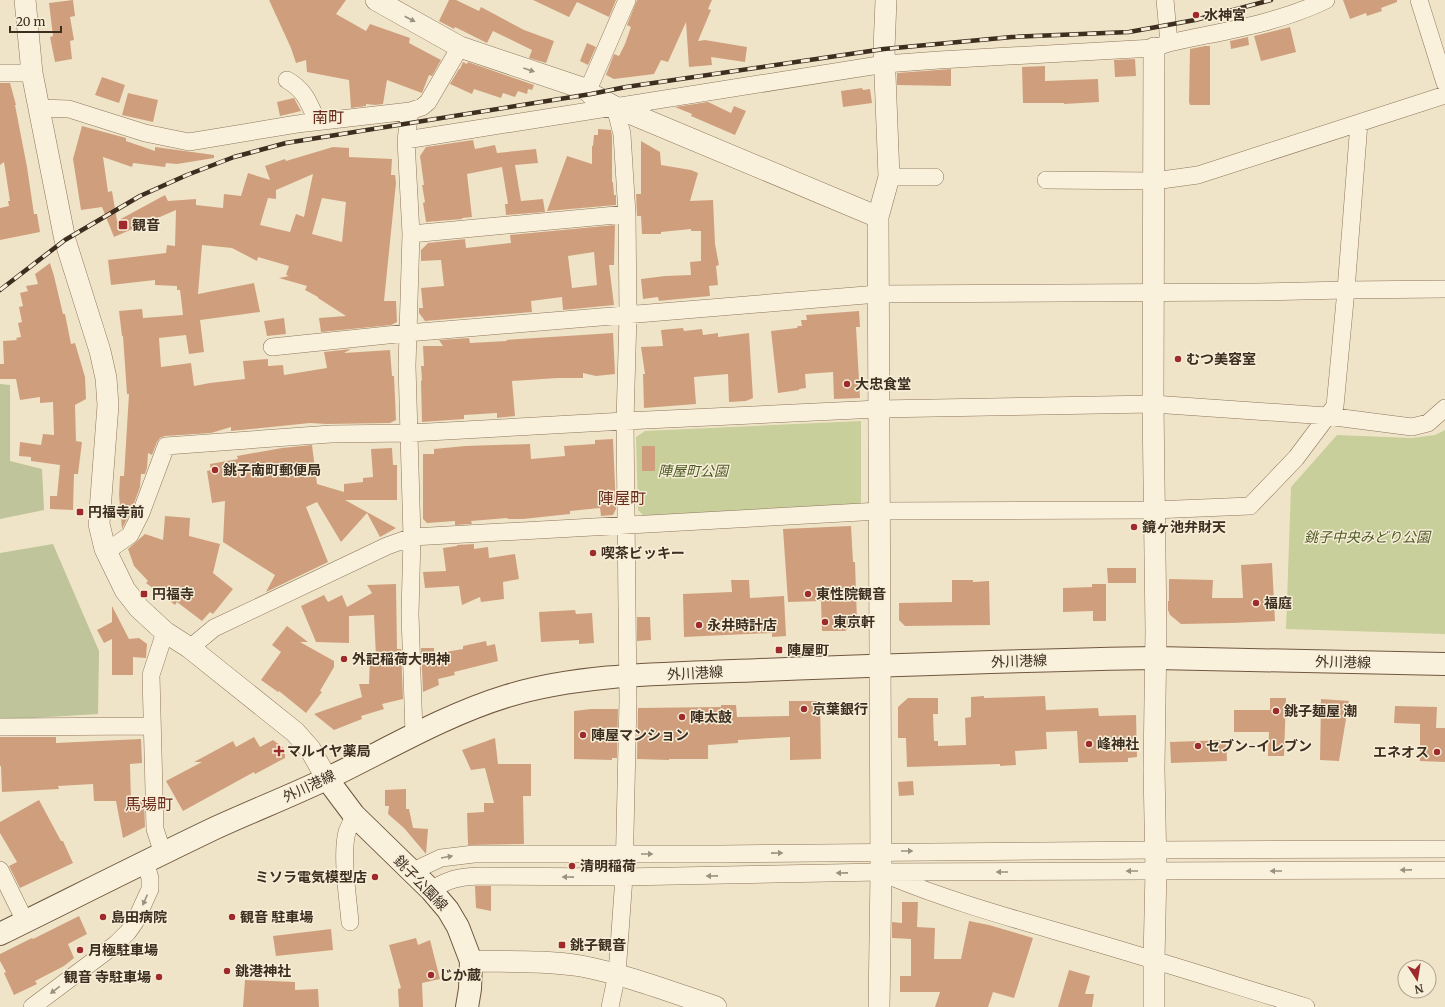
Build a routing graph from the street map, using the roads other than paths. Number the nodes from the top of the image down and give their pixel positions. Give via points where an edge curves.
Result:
1 (26, 0) edge
2 (376, 0) edge
3 (627, 0) edge
4 (886, 0) edge
5 (1165, 0) edge
6 (1326, 0) edge
7 (1419, 0) edge
8 (1162, 45) junction
9 (460, 46) junction
10 (885, 64) junction
11 (0, 73) edge
12 (32, 73) junction
13 (287, 80) dead end
14 (1445, 83) edge
15 (588, 90) junction
16 (1445, 95) edge
17 (615, 107) junction
18 (38, 108) junction
19 (410, 111) junction
20 (317, 121) junction
21 (1359, 123) junction
22 (406, 140) junction
23 (889, 177) junction
24 (935, 177) dead end
25 (1046, 180) dead end
26 (1154, 181) junction
27 (627, 214) junction
28 (878, 217) junction
29 (411, 234) junction
30 (1445, 289) edge
31 (1346, 290) junction
32 (1153, 292) junction
33 (878, 294) junction
34 (628, 315) junction
35 (407, 333) junction
36 (272, 347) dead end
37 (1152, 404) junction
38 (1445, 408) edge
39 (879, 409) junction
40 (1327, 416) junction
41 (625, 421) junction
42 (410, 433) junction
43 (1154, 510) junction
44 (880, 511) junction
45 (627, 526) junction
46 (412, 537) junction
47 (105, 549) junction
48 (165, 632) junction
49 (190, 648) junction
50 (1156, 658) junction
51 (1445, 664) edge
52 (880, 665) junction
53 (628, 676) junction
54 (0, 726) edge
55 (152, 726) junction
56 (414, 734) junction
57 (327, 779) junction
58 (354, 815) junction
59 (1445, 849) edge
60 (1155, 850) junction
61 (881, 852) junction
62 (625, 854) junction
63 (154, 858) junction
64 (0, 870) edge
65 (1156, 870) junction
66 (1445, 870) edge
67 (411, 872) junction
68 (881, 872) junction
69 (624, 877) junction
70 (431, 890) junction
71 (25, 921) junction
72 (350, 922) dead end
73 (0, 934) edge
74 (1154, 960) junction
75 (471, 961) junction
76 (616, 974) junction
77 (32, 1007) edge
78 (467, 1007) edge
79 (610, 1007) edge
80 (716, 1007) edge
81 (879, 1007) edge
82 (1154, 1007) edge
83 (1306, 1007) edge

1 - 12 street
2 -> 9 street
3 - 15 street
4 - 10 street
5 - 8 street
6 - 8 street via 1278,19
7 - 14 street
8 - 10 street
8 - 26 street
9 -> 15 street
9 - 19 street via 428,102
10 - 17 street
10 - 23 street
11 - 12 street
12 - 18 street
13 - 20 street via 304,94
15 - 17 street
16 - 21 street
17 - 22 street
17 - 27 street via 622,134
17 - 28 street
18 - 20 street via 69,109 145,133 188,142
18 - 47 street via 65,240 106,378 108,405 99,524
19 - 20 street
19 - 22 street
21 - 26 street via 1198,175
21 - 31 street
22 - 29 street
23 - 24 street
23 - 28 street
25 - 26 street
26 - 32 street
27 - 29 street
27 - 34 street
28 - 33 street
29 - 35 street
30 - 31 street
31 - 32 street
31 - 40 street via 1335,406
32 - 33 street
32 - 37 street
33 - 34 street
33 - 39 street
34 - 35 street
34 - 41 street
35 - 36 street
35 - 42 street
37 - 39 street
37 - 40 street
37 - 43 street
38 - 40 street via 1428,423 1412,427
39 - 41 street
39 - 44 street
40 - 43 street via 1296,458 1250,506
41 - 42 street
41 - 45 street
42 - 46 street
42 - 47 street via 331,434 166,446 130,535 113,547
43 - 44 street
43 - 50 street
44 - 45 street
44 - 52 street
45 - 46 street
45 - 53 street
46 - 49 street via 386,546 214,628
46 - 56 street via 410,614
47 - 48 street via 124,590
48 - 49 street
48 - 55 street via 151,675
49 - 57 street via 295,732 310,749
50 - 51 main road, 外川港線
50 - 52 main road, 外川港線
50 - 60 street
52 - 53 main road, 外川港線
52 - 61 street
53 - 56 main road, 外川港線 via 550,685 506,696
53 - 62 street
54 - 55 street
55 - 63 street
56 - 57 main road, 外川港線
57 - 58 main road, 銚子公園線
57 - 63 main road, 外川港線
58 - 67 main road, 銚子公園線
58 - 72 street via 345,847
59 - 60 street
61 -> 60 street
60 - 65 street
62 -> 61 street
61 - 68 street
67 -> 62 street via 433,860 456,855
62 - 69 street
63 - 71 main road, 外川港線
63 -> 77 street via 150,890 128,932 116,944
64 - 71 street
66 -> 65 street
65 -> 68 street
65 - 74 street
67 - 70 main road, 銚子公園線
68 -> 69 street
68 - 74 street via 964,904
68 - 81 street
69 -> 70 street via 458,877
69 - 76 street
70 - 75 main road, 銚子公園線 via 458,927
71 - 73 main road, 外川港線
74 - 82 street
74 - 83 street
75 - 76 street via 542,962 580,966
75 - 78 main road, 銚子公園線
76 - 79 street
76 - 80 street

